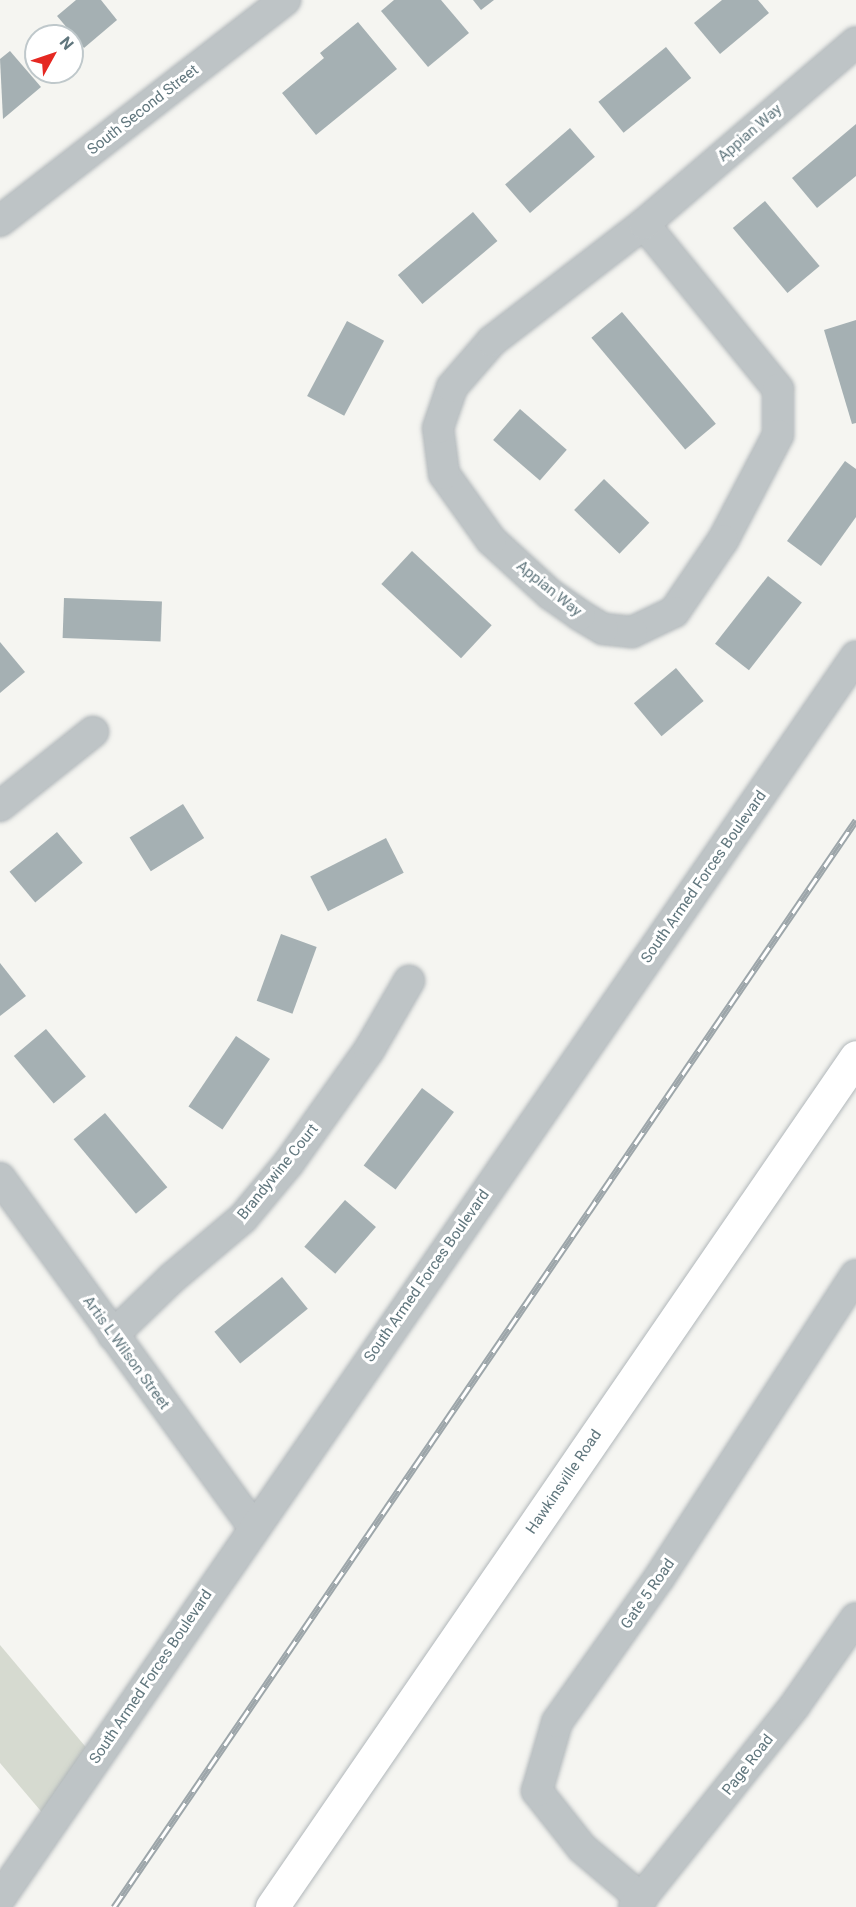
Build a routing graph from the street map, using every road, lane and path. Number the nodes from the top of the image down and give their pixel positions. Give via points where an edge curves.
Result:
1 (285, 0) edge
2 (856, 42) edge
3 (0, 221) edge
4 (644, 224) junction
5 (856, 656) edge
6 (93, 732) dead end
7 (0, 806) edge
8 (409, 981) dead end
9 (856, 1057) edge
10 (0, 1178) edge
11 (856, 1275) edge
12 (113, 1335) junction
13 (254, 1527) junction
14 (856, 1618) edge
15 (0, 1898) edge
16 (638, 1903) edge
17 (272, 1907) edge

1 - 3 street, South Second Street
2 - 4 street, Appian Way
4 - 4 street, Appian Way via 492,341 452,387 438,428 444,474 491,540 551,595 580,615 603,629 632,632 674,612 723,540 778,435 778,389
5 - 13 street, South Armed Forces Boulevard
6 - 7 street
8 - 12 street, Brandywine Court via 369,1050 288,1164 243,1218
9 - 17 main road, Hawkinsville Road
10 - 12 street, Artis L Wilson Street
11 - 16 street, Gate 5 Road via 660,1578 557,1722 537,1791 582,1848
12 - 13 street, Artis L Wilson Street
13 - 15 street, South Armed Forces Boulevard
14 - 16 street, Page Road via 795,1705

